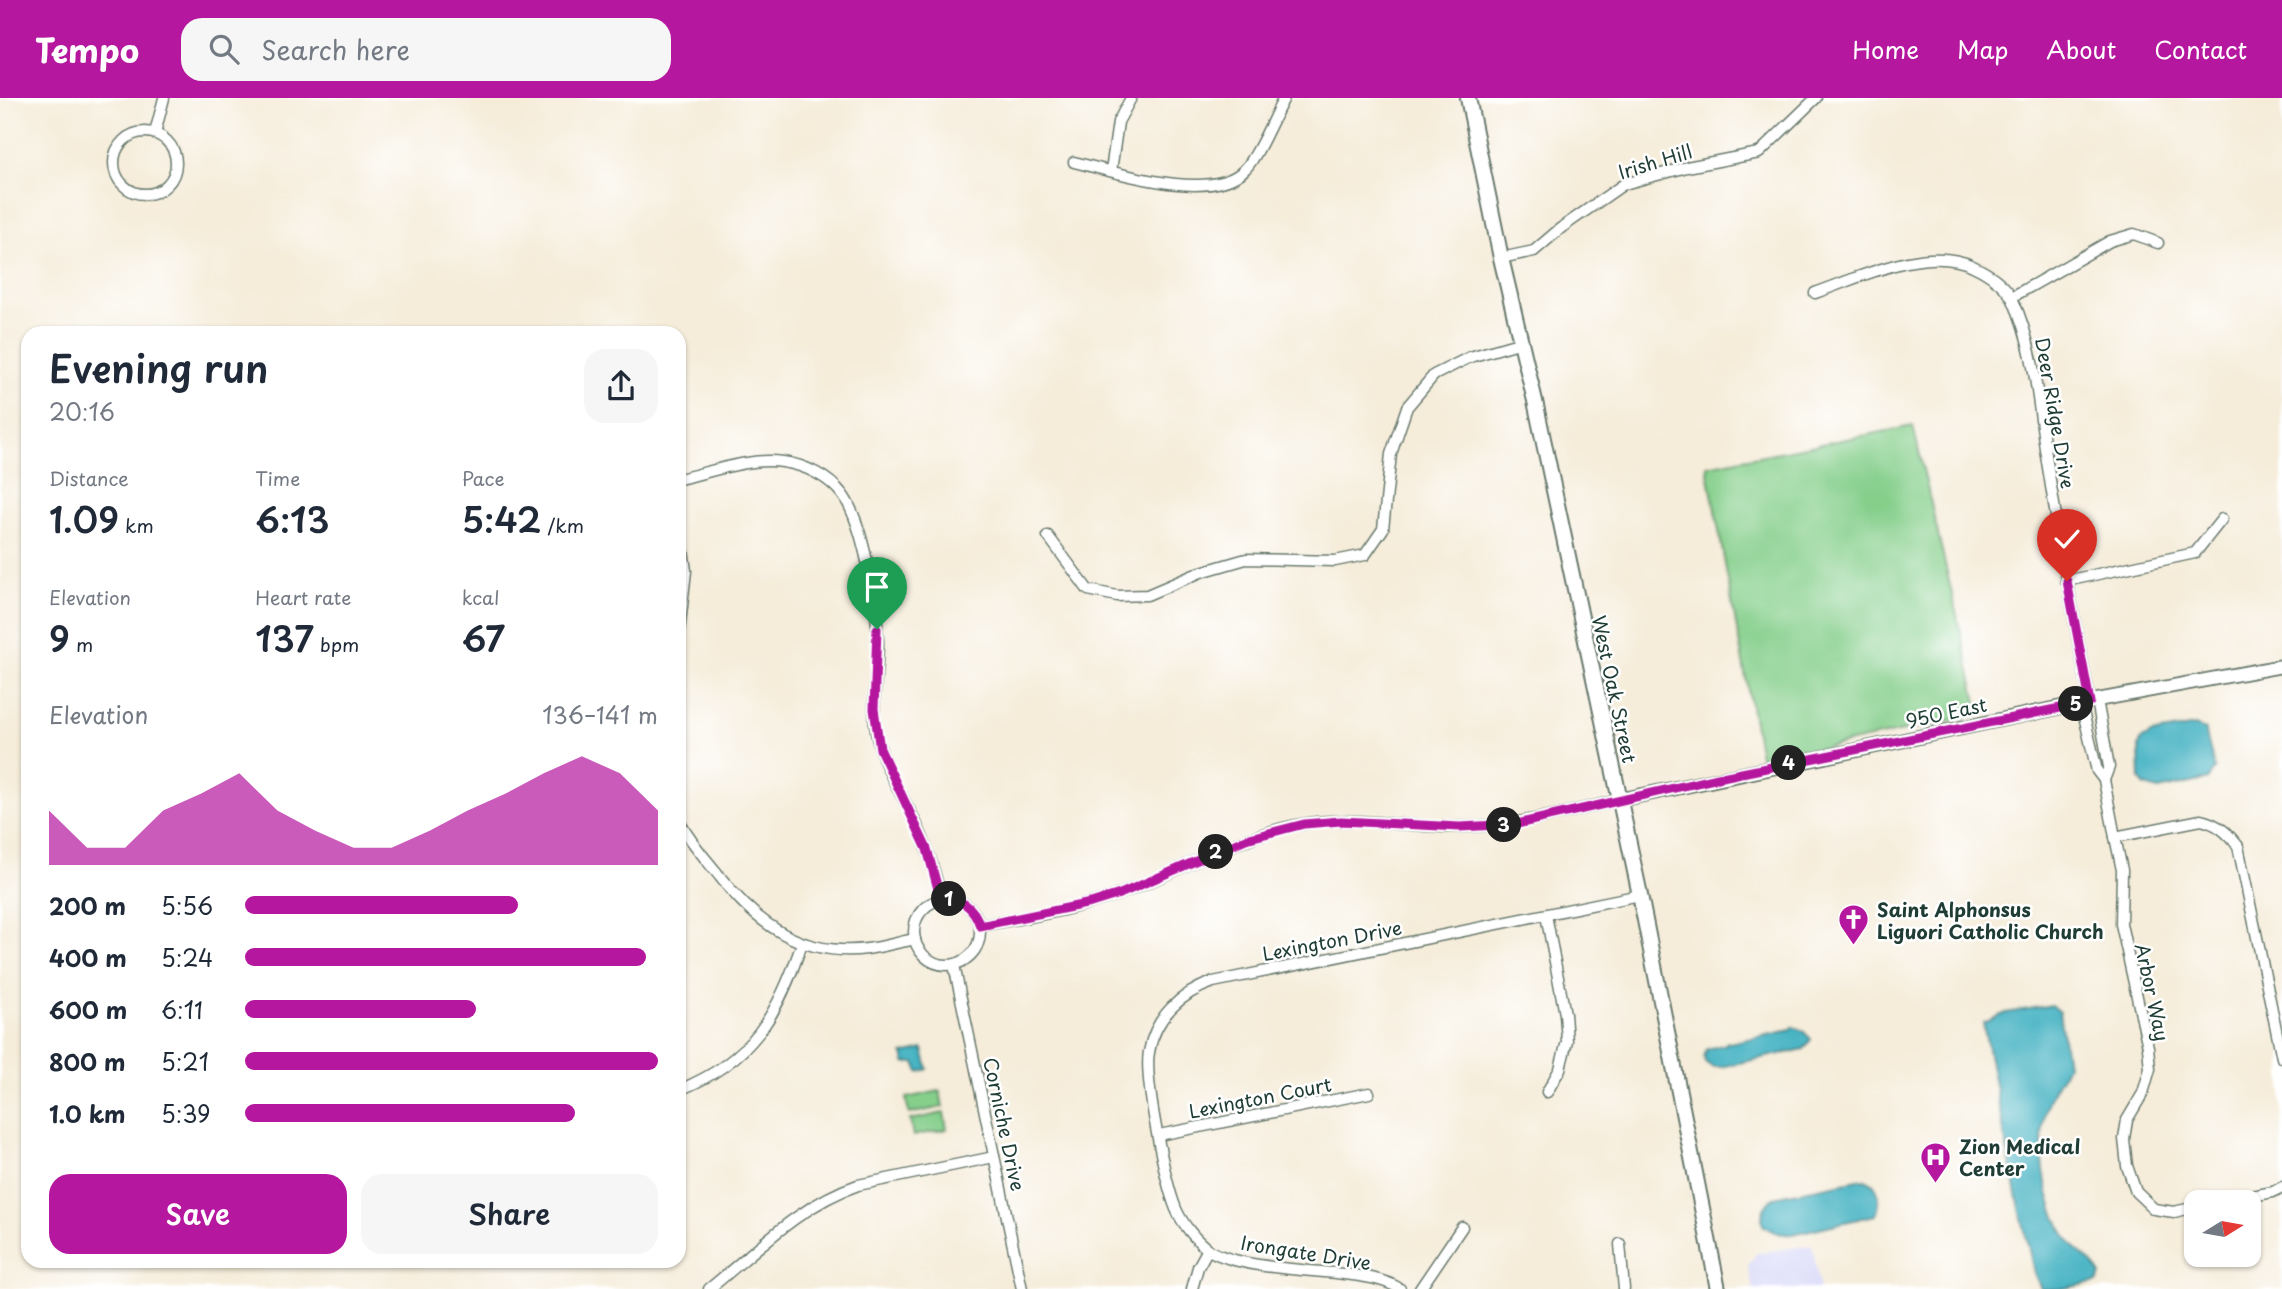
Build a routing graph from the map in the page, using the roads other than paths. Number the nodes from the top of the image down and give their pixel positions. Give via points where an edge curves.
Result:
1 (164, 98) edge
2 (1131, 98) edge
3 (1284, 98) edge
4 (1468, 98) edge
5 (1816, 98) edge
6 (155, 133) junction
7 (1074, 162) dead end
8 (1111, 171) junction
9 (2158, 243) dead end
10 (1501, 258) junction
11 (1815, 293) dead end
12 (2012, 297) junction
13 (1522, 342) junction
14 (686, 478) edge
15 (2222, 519) dead end
16 (1048, 536) dead end
17 (2067, 581) junction
18 (2282, 666) edge
19 (2089, 702) junction
20 (2104, 780) junction
21 (1619, 800) junction
22 (686, 833) edge
23 (2115, 837) junction
24 (1640, 895) junction
25 (941, 900) junction
26 (1546, 915) junction
27 (980, 926) junction
28 (915, 939) junction
29 (802, 943) junction
30 (954, 965) junction
31 (2282, 1058) edge
32 (686, 1087) edge
33 (1547, 1092) dead end
34 (1369, 1093) dead end
35 (1159, 1135) junction
36 (994, 1157) junction
37 (2282, 1187) edge
38 (2261, 1194) edge
39 (2184, 1210) edge
40 (1462, 1227) dead end
41 (1620, 1244) dead end
42 (1208, 1249) junction
43 (709, 1289) edge
44 (1022, 1289) edge
45 (1192, 1289) edge
46 (1400, 1289) edge
47 (1420, 1289) edge
48 (1624, 1289) edge
49 (1718, 1289) edge

1 - 6 street
2 - 8 street via 1118,122
3 - 8 street via 1247,167 1224,183 1154,182
4 - 10 main road, West Oak Street
5 - 10 street, Irish Hill via 1759,153 1624,184 1534,251
6 - 6 street via 128,137 115,153 116,174 136,193 158,192 173,176 175,154
7 - 8 street
9 - 12 street via 2134,234 2110,241
10 - 13 main road, West Oak Street
11 - 12 street via 1916,259 1942,258 1972,265 1992,276
12 - 17 street, Deer Ridge Drive via 2027,338
13 - 16 street via 1470,356 1434,375 1407,407 1391,454 1383,529 1365,555 1335,561 1246,559 1200,572 1147,595 1117,596 1088,590
13 - 21 main road, West Oak Street
14 - 25 street via 783,462 811,470 842,494 850,507 874,600 878,645 874,709 880,749 927,849
15 - 17 street via 2195,553
17 - 19 street, Deer Ridge Drive
18 - 19 street, 950 East
19 - 20 street, Arbor Way via 2096,771
19 - 20 street, Arbor Way via 2109,767
19 - 21 street, 950 East
20 - 23 street, Arbor Way
21 - 24 main road, West Oak Street
21 - 27 street via 1517,824 1304,824 1246,839 1120,894
22 - 29 street via 739,901 763,922
23 - 31 street via 2201,820 2227,832 2238,846
23 - 39 street, Arbor Way via 2122,870 2121,924 2150,1069 2127,1120 2127,1166 2144,1202 2154,1209
24 - 26 street, Lexington Drive
24 - 49 main road, West Oak Street
25 - 27 street via 967,905
25 - 28 street via 922,911 914,927
26 - 33 street via 1567,1041 1560,1069
26 - 35 street, Lexington Drive via 1195,988 1166,1014 1149,1051 1149,1082
27 - 30 street via 977,949
28 - 29 street via 852,950
28 - 30 street via 929,961
29 - 32 street via 782,997 757,1036 719,1072
30 - 36 street, Corniche Drive
34 - 35 street, Lexington Court
35 - 42 street, Irongate Drive via 1177,1210
36 - 43 street via 839,1191 804,1212
36 - 44 street, Corniche Drive
37 - 38 street
40 - 47 street
41 - 48 street
42 - 45 street
42 - 46 street, Irongate Drive via 1259,1264 1362,1276

